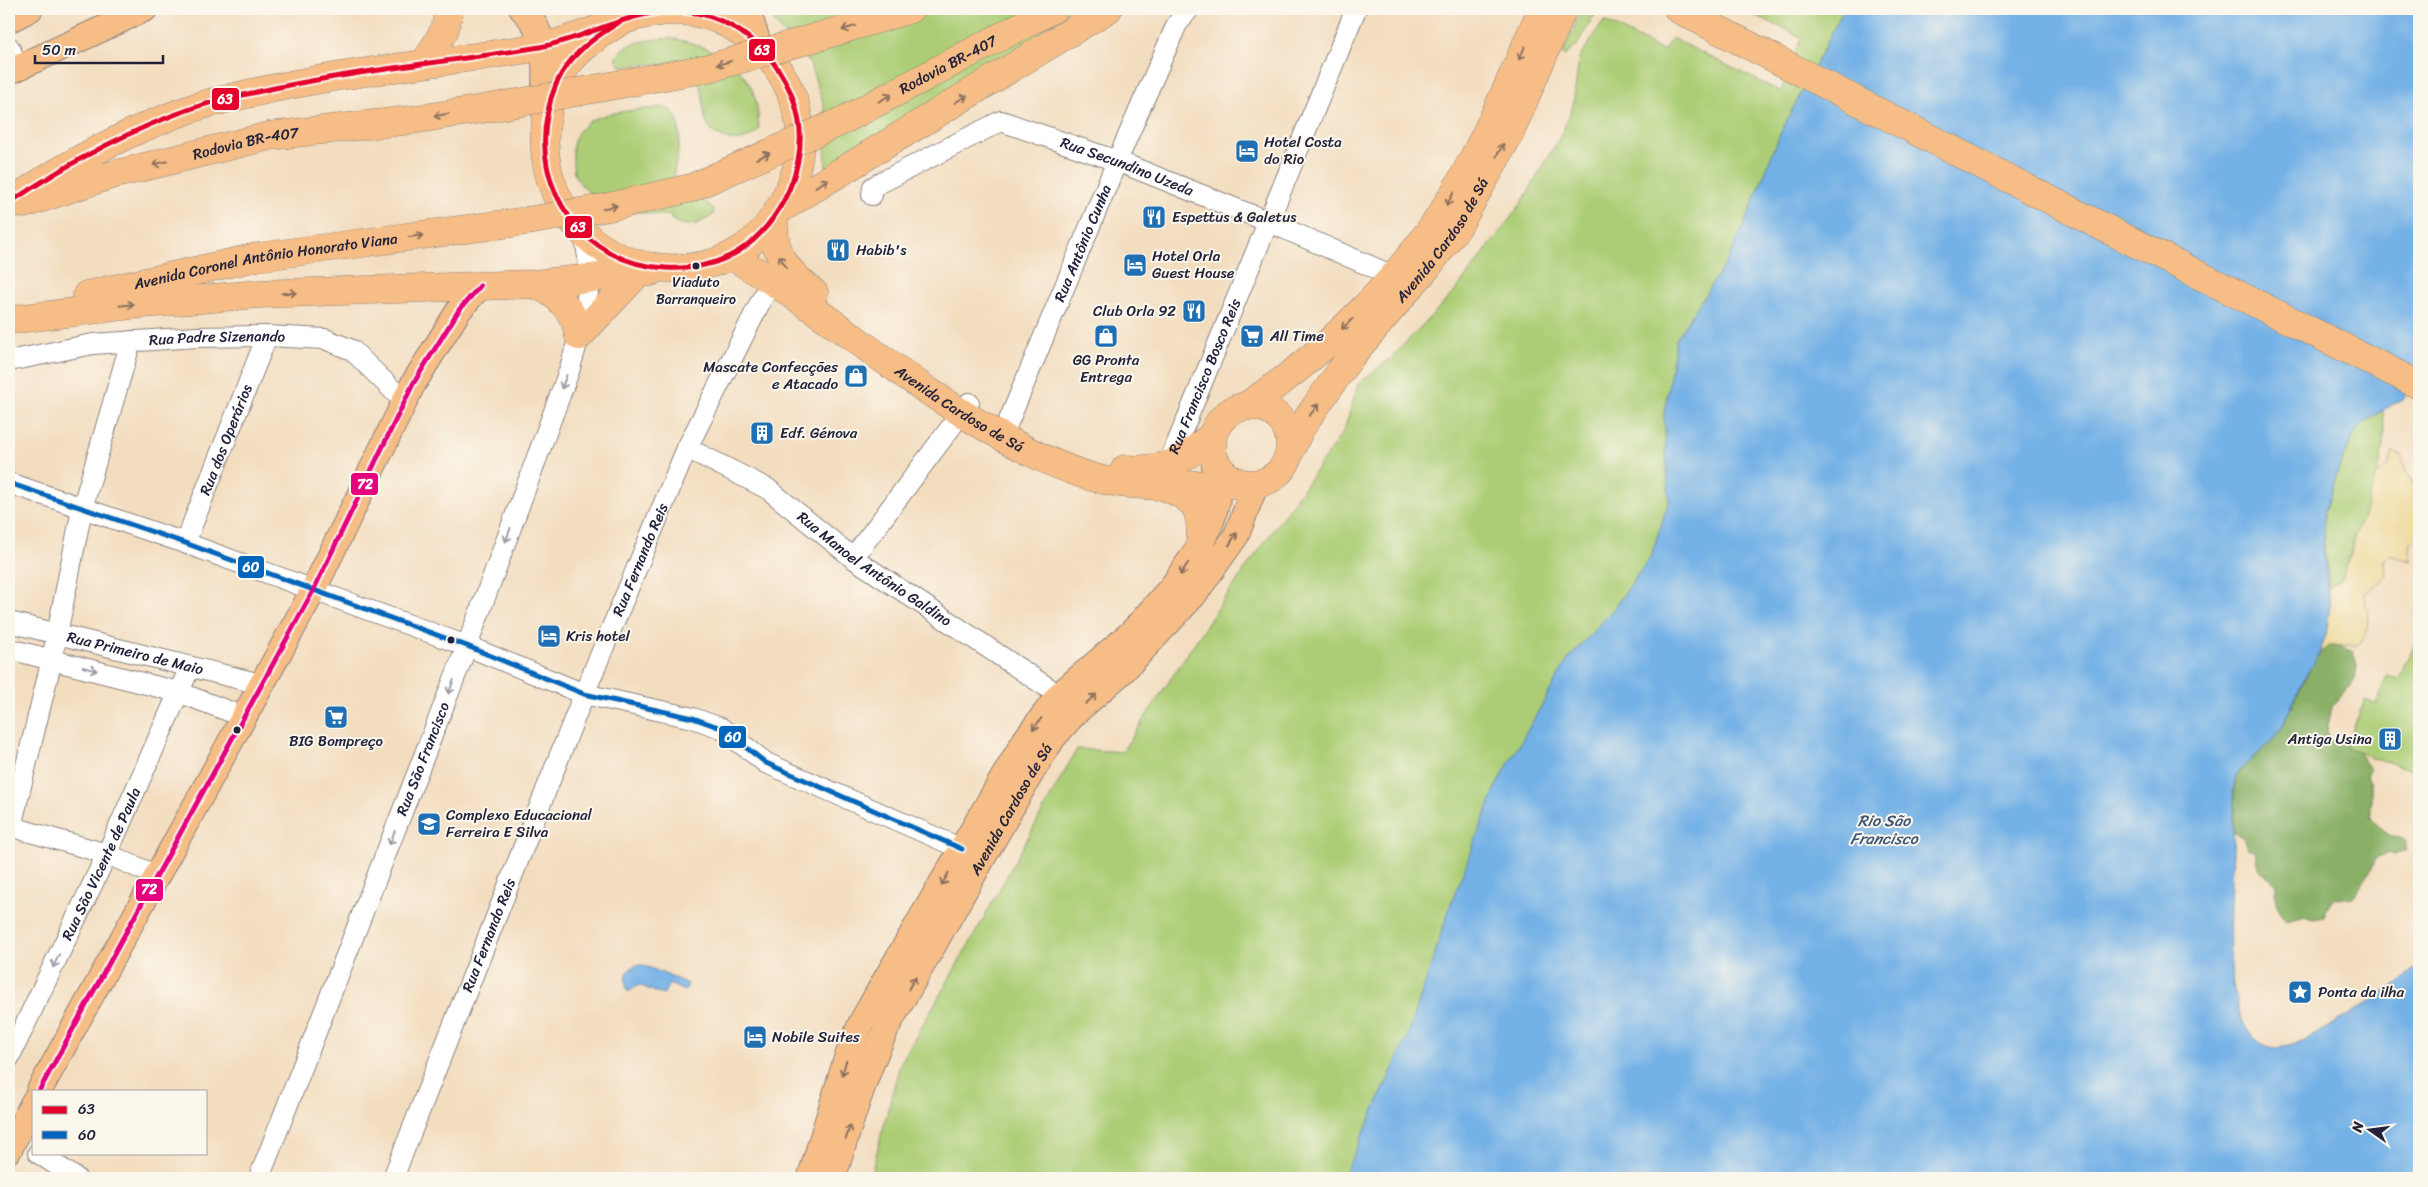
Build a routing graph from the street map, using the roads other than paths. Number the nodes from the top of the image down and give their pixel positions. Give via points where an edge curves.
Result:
1 (30, 9) edge
2 (145, 9) edge
3 (449, 9) edge
4 (522, 9) edge
5 (747, 9) edge
6 (910, 9) edge
7 (1053, 9) edge
8 (1108, 9) edge
9 (1356, 9) edge
10 (1542, 9) edge
11 (1563, 9) edge
12 (1678, 9) edge
13 (697, 10) edge
14 (1183, 16) edge
15 (616, 17) edge
16 (9, 20) edge
17 (759, 45) junction
18 (544, 46) junction
19 (12, 62) edge
20 (425, 63) junction
21 (544, 129) junction
22 (1117, 161) junction
23 (872, 195) dead end
24 (9, 203) edge
25 (9, 210) edge
26 (777, 213) junction
27 (527, 221) joint
28 (1269, 222) junction
29 (583, 234) junction
30 (731, 256) junction
31 (685, 268) junction
32 (637, 274) junction
33 (1393, 276) junction
34 (589, 278) junction
35 (771, 281) junction
36 (533, 284) junction
37 (480, 286) junction
38 (9, 319) edge
39 (267, 336) junction
40 (579, 336) junction
41 (131, 342) junction
42 (9, 361) edge
43 (2419, 385) edge
44 (404, 401) junction
45 (1246, 406) junction
46 (965, 408) junction
47 (1005, 430) junction
48 (687, 448) junction
49 (1290, 451) junction
50 (1215, 459) junction
51 (1166, 476) junction
52 (9, 484) edge
53 (1252, 484) junction
54 (82, 508) junction
55 (185, 543) junction
56 (1200, 545) junction
57 (853, 558) junction
58 (312, 591) junction
59 (9, 622) edge
60 (57, 634) junction
61 (467, 646) junction
62 (9, 649) edge
63 (52, 659) junction
64 (190, 667) junction
65 (261, 684) junction
66 (178, 692) junction
67 (584, 694) junction
68 (1059, 695) junction
69 (244, 717) junction
70 (10, 827) edge
71 (962, 849) junction
72 (107, 854) junction
73 (155, 875) junction
74 (9, 1058) edge
75 (40, 1090) edge
76 (32, 1106) edge
77 (16, 1143) edge
78 (40, 1154) edge
79 (76, 1178) edge
80 (259, 1178) edge
81 (393, 1178) edge
82 (810, 1178) edge
83 (833, 1178) edge

1 - 16 main road
2 - 19 main road
3 - 20 highway via 445,29
4 - 18 main road via 532,19
5 - 17 main road
6 -> 25 highway, Rodovia BR-407, bridge via 709,68 489,108 270,136 108,176
27 -> 7 highway, Rodovia BR-407, bridge via 691,188 842,121
26 -> 8 highway
9 - 28 street, Rua Francisco Bosco Reis
10 -> 33 highway, Avenida Cardoso de Sá via 1488,130 1442,213
49 -> 11 highway, Avenida Cardoso de Sá via 1300,429 1351,356 1458,226 1509,136
12 - 43 highway
13 - 15 highway
13 - 17 highway via 724,22
14 - 22 street, Rua Antônio Cunha
15 - 18 highway
15 - 21 highway via 566,66 551,96
17 - 26 highway via 786,80 799,123 797,167
18 - 20 highway
18 - 21 main road
20 - 24 highway via 302,81 199,106 130,132 59,170
21 - 29 highway via 546,168 556,195
22 - 23 street, Rua Secundino Uzeda via 1001,121 878,184 873,187
22 - 28 street, Rua Secundino Uzeda
22 - 47 street, Rua Antônio Cunha
26 - 30 highway via 755,239
46 -> 26 highway, Avenida Cardoso de Sá via 804,285 780,258 775,244
38 -> 27 highway, Avenida Coronel Antônio Honorato Viana via 99,292 258,257
28 - 33 street, Rua Secundino Uzeda
28 - 51 street, Rua Francisco Bosco Reis
29 - 31 highway via 613,255 648,267
29 - 34 street, Rua São Francisco
30 - 31 highway
30 - 35 highway, Avenida Cardoso de Sá
31 - 32 highway
32 - 34 highway
32 - 40 highway
33 -> 45 highway, Avenida Cardoso de Sá via 1330,339 1272,389
34 - 36 highway
34 - 40 street, Rua São Francisco
35 - 46 highway, Avenida Cardoso de Sá
35 - 48 street, Rua Fernando Reis
36 - 37 highway
36 - 40 highway via 562,302 574,317
38 -> 37 highway via 259,294
37 - 44 main road via 459,310
39 - 41 street, Rua Padre Sizenando
39 - 44 street, Rua Padre Sizenando via 324,339 352,350
39 - 55 street, Rua dos Operários
40 -> 61 street, Rua São Francisco
41 - 42 street, Rua Padre Sizenando via 64,348
41 - 54 street
44 - 58 main road
45 - 49 highway via 1264,408 1279,418 1290,439
45 - 50 highway via 1225,416
46 - 47 highway, Avenida Cardoso de Sá
46 - 57 street
47 - 51 highway, Avenida Cardoso de Sá via 1065,468 1091,476 1131,484
48 - 57 street, Rua Manoel Antônio Galdino via 768,489
48 - 67 street, Rua Fernando Reis
49 - 53 highway via 1278,473 1268,480
50 - 51 highway, Avenida Cardoso de Sá
50 - 51 highway via 1182,460
50 - 53 highway via 1227,476
50 - 56 main road, Avenida Cardoso de Sá via 1215,512
51 - 56 highway via 1198,510
52 - 54 street
83 -> 53 main road, Avenida Cardoso de Sá via 864,1081 887,1027 1030,775 1053,738 1123,671 1194,595 1236,536
54 - 55 street
54 - 60 street
55 - 58 street
56 -> 68 main road, Avenida Cardoso de Sá via 1171,588 1132,632
57 - 68 street, Rua Manoel Antônio Galdino
58 - 61 street
58 - 65 main road
59 - 60 street, Rua Primeiro de Maio
60 - 63 street
60 - 64 street, Rua Primeiro de Maio
61 - 67 street
61 -> 80 street, Rua São Francisco
62 - 63 street, Rua Primeiro de Maio
63 -> 66 street, Rua Primeiro de Maio
63 - 70 street
64 - 65 street, Rua Primeiro de Maio
64 - 66 street, Rua São Vicente de Paula
65 - 69 main road
66 - 69 street, Rua Primeiro de Maio
66 - 72 street, Rua São Vicente de Paula
67 - 71 street via 693,718 721,728 766,763
67 - 81 street, Rua Fernando Reis
68 -> 71 main road, Avenida Cardoso de Sá via 1025,740
69 - 73 main road
70 - 72 street
71 -> 82 main road, Avenida Cardoso de Sá via 861,1023 846,1060
72 - 73 street
72 -> 74 street, Rua São Vicente de Paula
73 - 75 main road
76 - 77 main road
78 - 79 street

